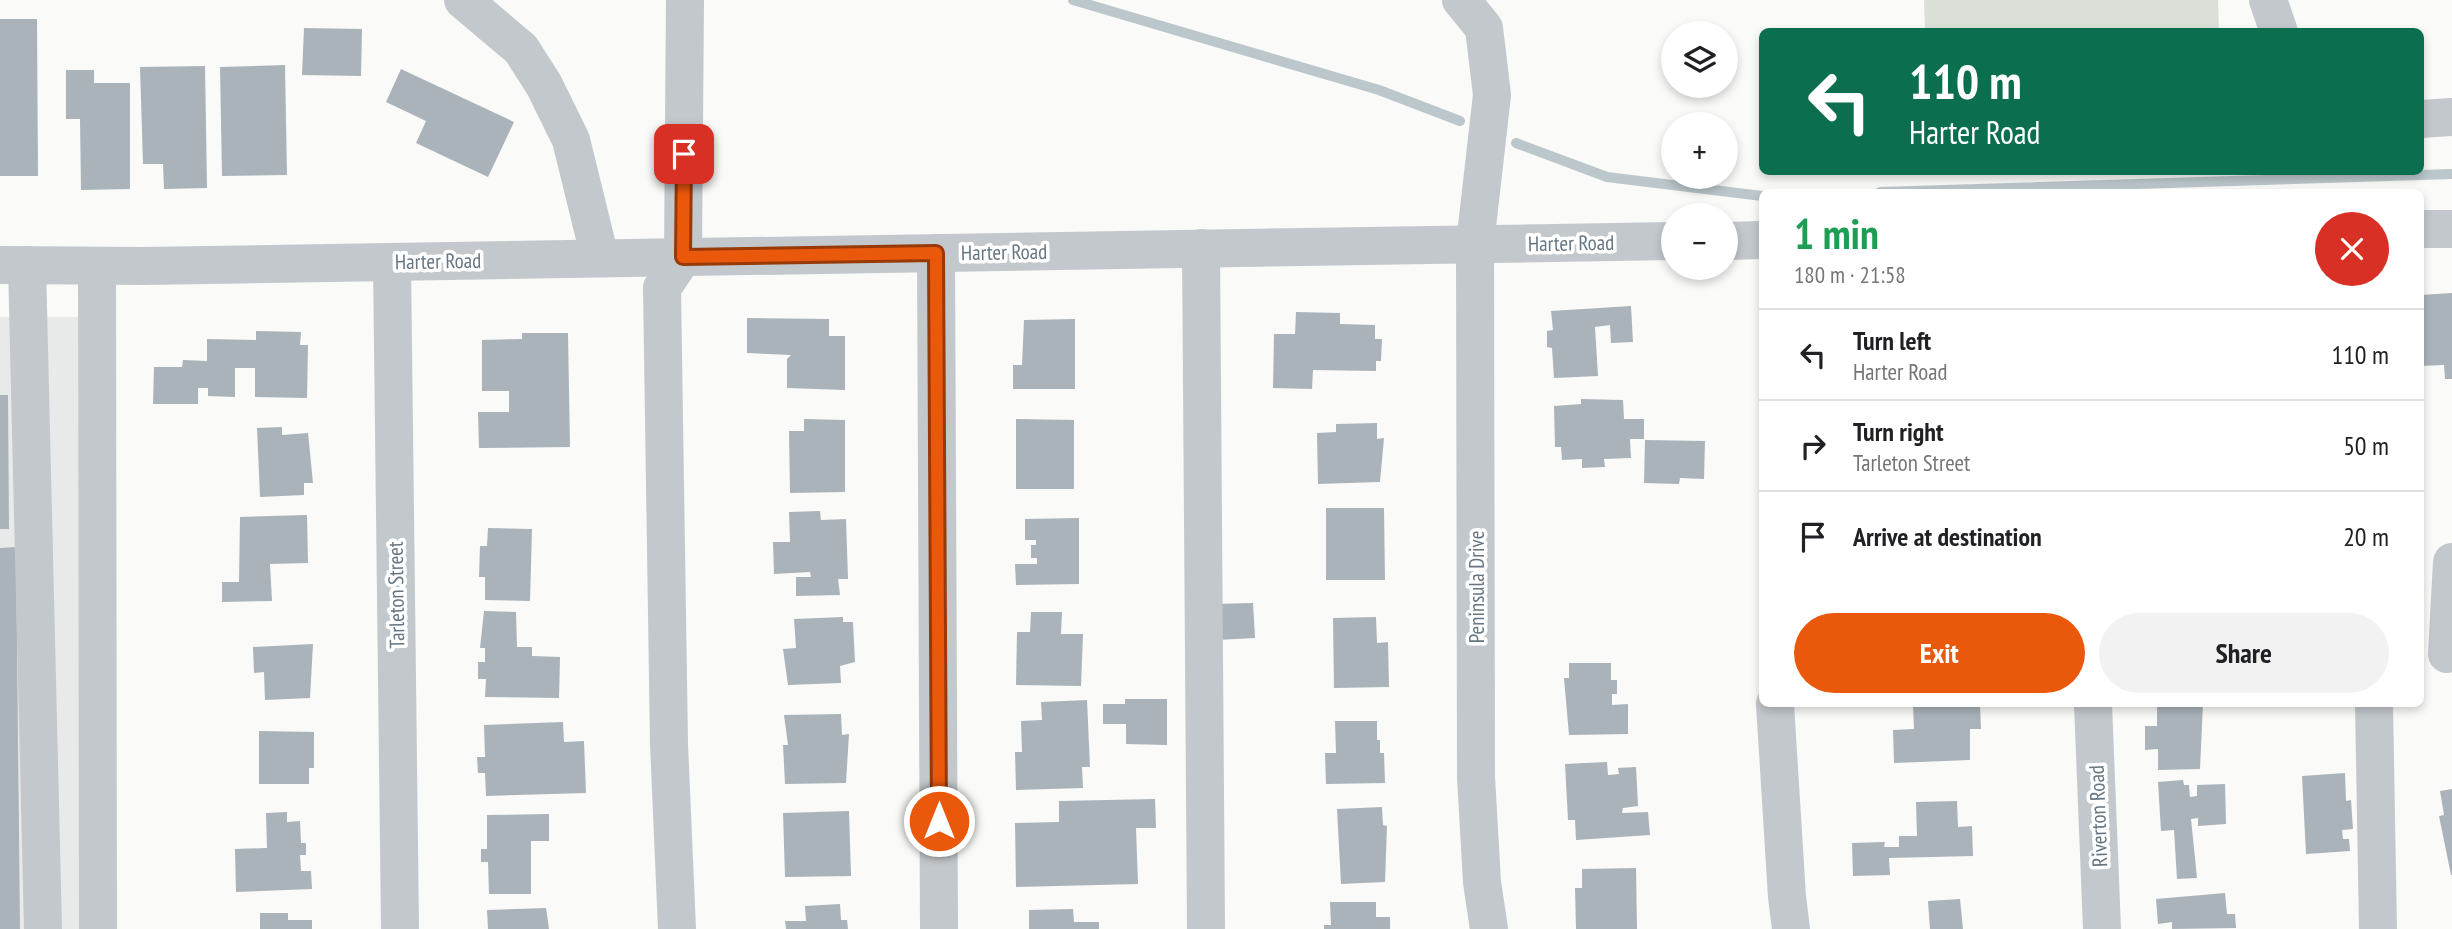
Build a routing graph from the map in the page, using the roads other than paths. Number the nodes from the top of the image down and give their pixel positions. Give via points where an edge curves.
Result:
1 (463, 0) edge
2 (685, 0) edge
3 (1461, 0) edge
4 (2268, 0) edge
5 (2278, 28) edge
6 (2452, 117) edge
7 (2424, 119) edge
8 (2424, 229) edge
9 (2452, 229) edge
10 (1759, 240) edge
11 (1661, 241) edge
12 (1738, 241) edge
13 (1475, 244) junction
14 (1201, 248) junction
15 (936, 253) junction
16 (683, 257) junction
17 (600, 258) junction
18 (392, 262) junction
19 (14, 265) edge
20 (97, 266) junction
21 (14, 339) edge
22 (2452, 562) edge
23 (2447, 654) dead end
24 (1775, 707) edge
25 (2093, 707) edge
26 (2374, 707) edge
27 (43, 929) edge
28 (98, 929) edge
29 (400, 929) edge
30 (677, 929) edge
31 (939, 929) edge
32 (1206, 929) edge
33 (1489, 929) edge
34 (1791, 929) edge
35 (2102, 929) edge
36 (2378, 929) edge

1 - 17 street via 522,49 544,85 571,140
2 - 16 street
3 - 13 street, Peninsula Drive via 1484,28 1492,94
4 - 5 street
6 - 7 street
8 - 9 street
10 - 12 street
11 - 13 street, Harter Road
13 - 14 street, Harter Road
13 - 33 street, Peninsula Drive via 1476,777
14 - 15 street, Harter Road
14 - 32 street
15 - 16 street, Harter Road
15 - 31 street
16 - 17 street, Harter Road
16 - 30 street via 662,288 669,744
17 - 18 street, Harter Road
18 - 20 street, Harter Road
18 - 29 street, Tarleton Street
19 - 20 street, Harter Road
19 - 21 street
20 - 28 street
21 - 27 street
22 - 23 street
24 - 34 street
25 - 35 street, Riverton Road
26 - 36 street

